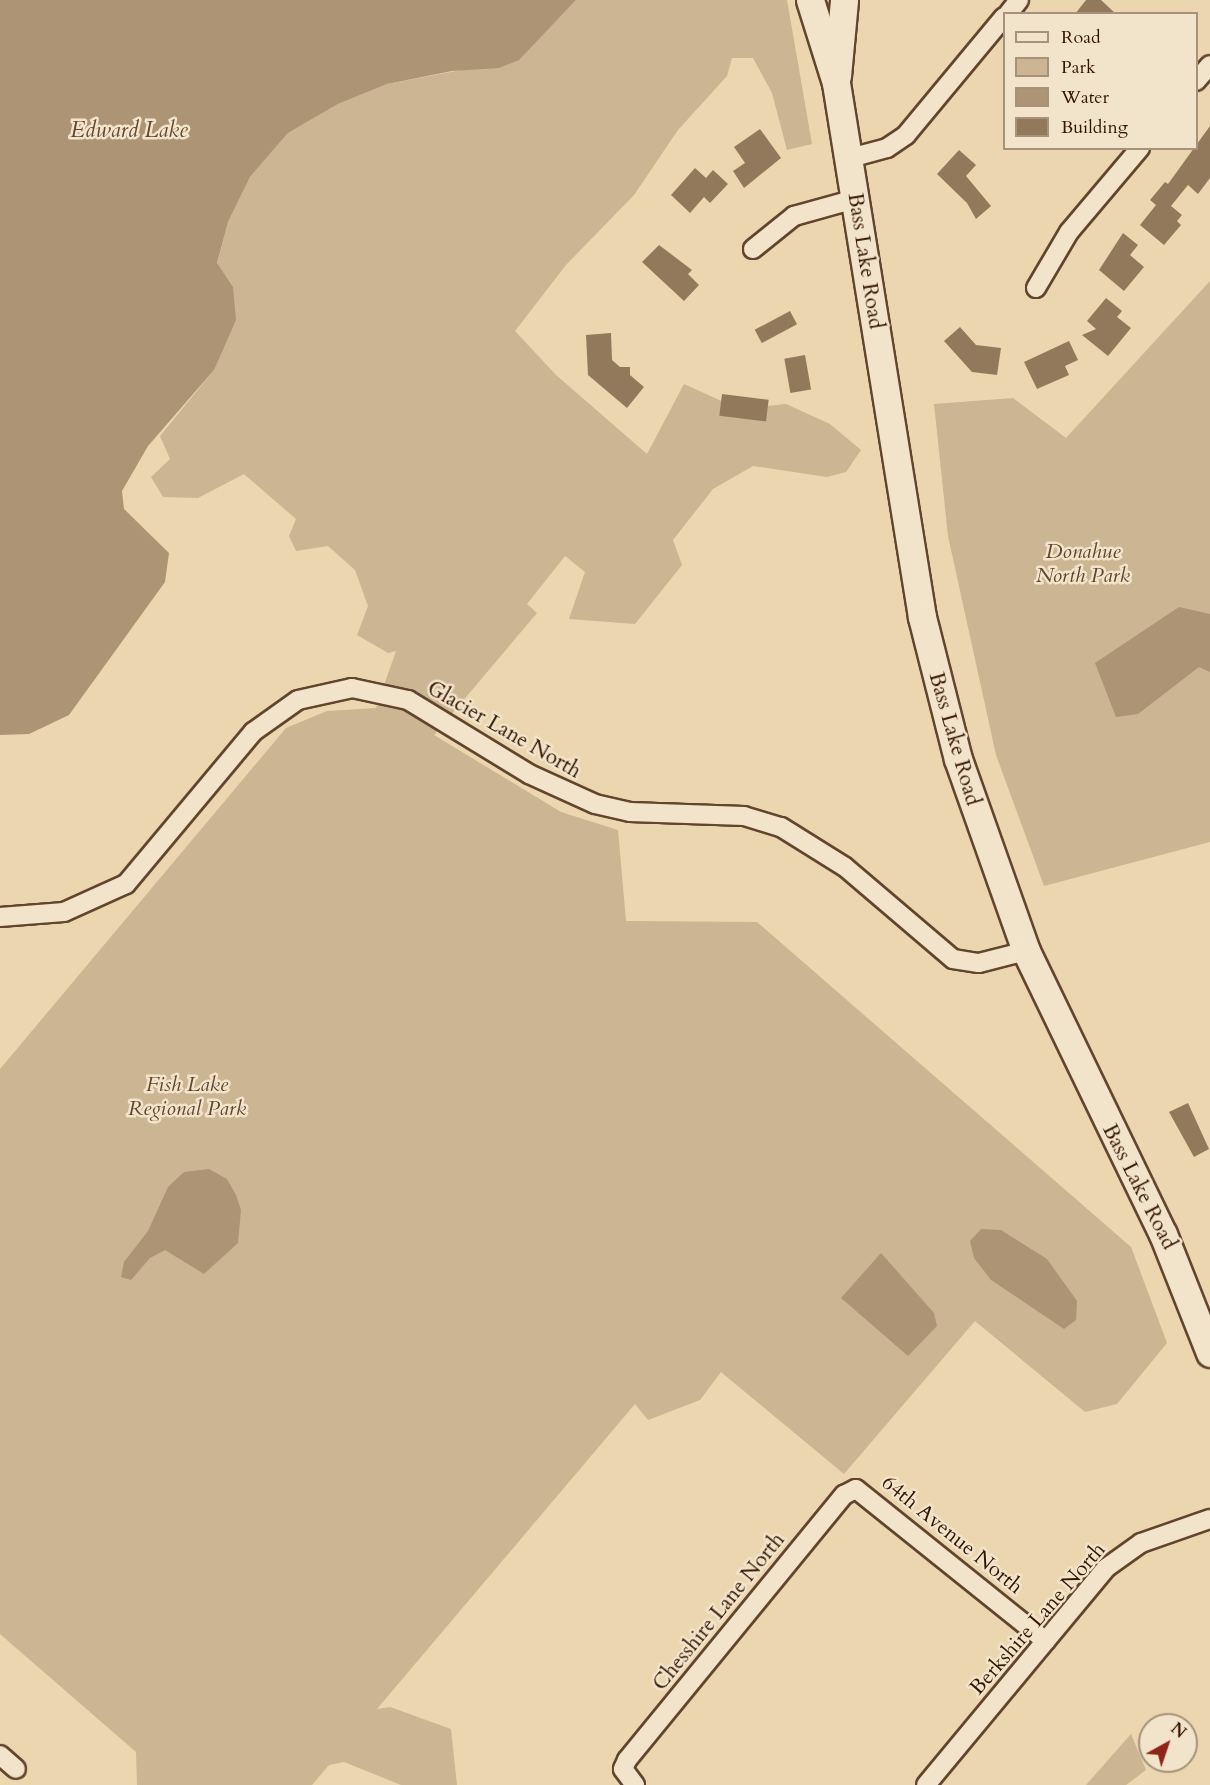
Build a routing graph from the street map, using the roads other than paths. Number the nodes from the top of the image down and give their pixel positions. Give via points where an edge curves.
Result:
1 (810, 0) edge
2 (844, 0) edge
3 (1019, 0) edge
4 (1010, 12) edge
5 (1003, 19) edge
6 (1210, 65) edge
7 (1198, 80) edge
8 (836, 83) junction
9 (1138, 150) edge
10 (850, 158) junction
11 (855, 199) junction
12 (753, 249) dead end
13 (1036, 288) dead end
14 (0, 917) edge
15 (1026, 951) junction
16 (1210, 1353) edge
17 (856, 1489) joint
18 (1210, 1519) edge
19 (1046, 1641) junction
20 (0, 1755) edge
21 (16, 1769) dead end
22 (635, 1785) edge
23 (926, 1785) edge

1 - 8 main road, Bass Lake Road
2 - 8 main road, Bass Lake Road
3 - 4 street
5 - 10 street via 906,135 887,148
6 - 7 street
8 - 10 main road, Bass Lake Road
9 - 13 street via 1070,232
10 - 11 main road, Bass Lake Road
11 - 12 street via 794,216
11 - 15 main road, Bass Lake Road via 922,617 958,759
14 - 15 street, Glacier Lane North via 64,912 126,884 253,732 298,700 352,688 408,700 529,774 595,804 630,812 744,816 781,827 845,867 953,959 979,963
15 - 16 main road, Bass Lake Road via 1168,1244
17 - 19 street, 64th Avenue North
17 - 22 street, Chesshire Lane North via 844,1495 623,1769
18 - 19 street, Berkshire Lane North via 1141,1543 1122,1555
19 - 23 street, Berkshire Lane North
20 - 21 street

